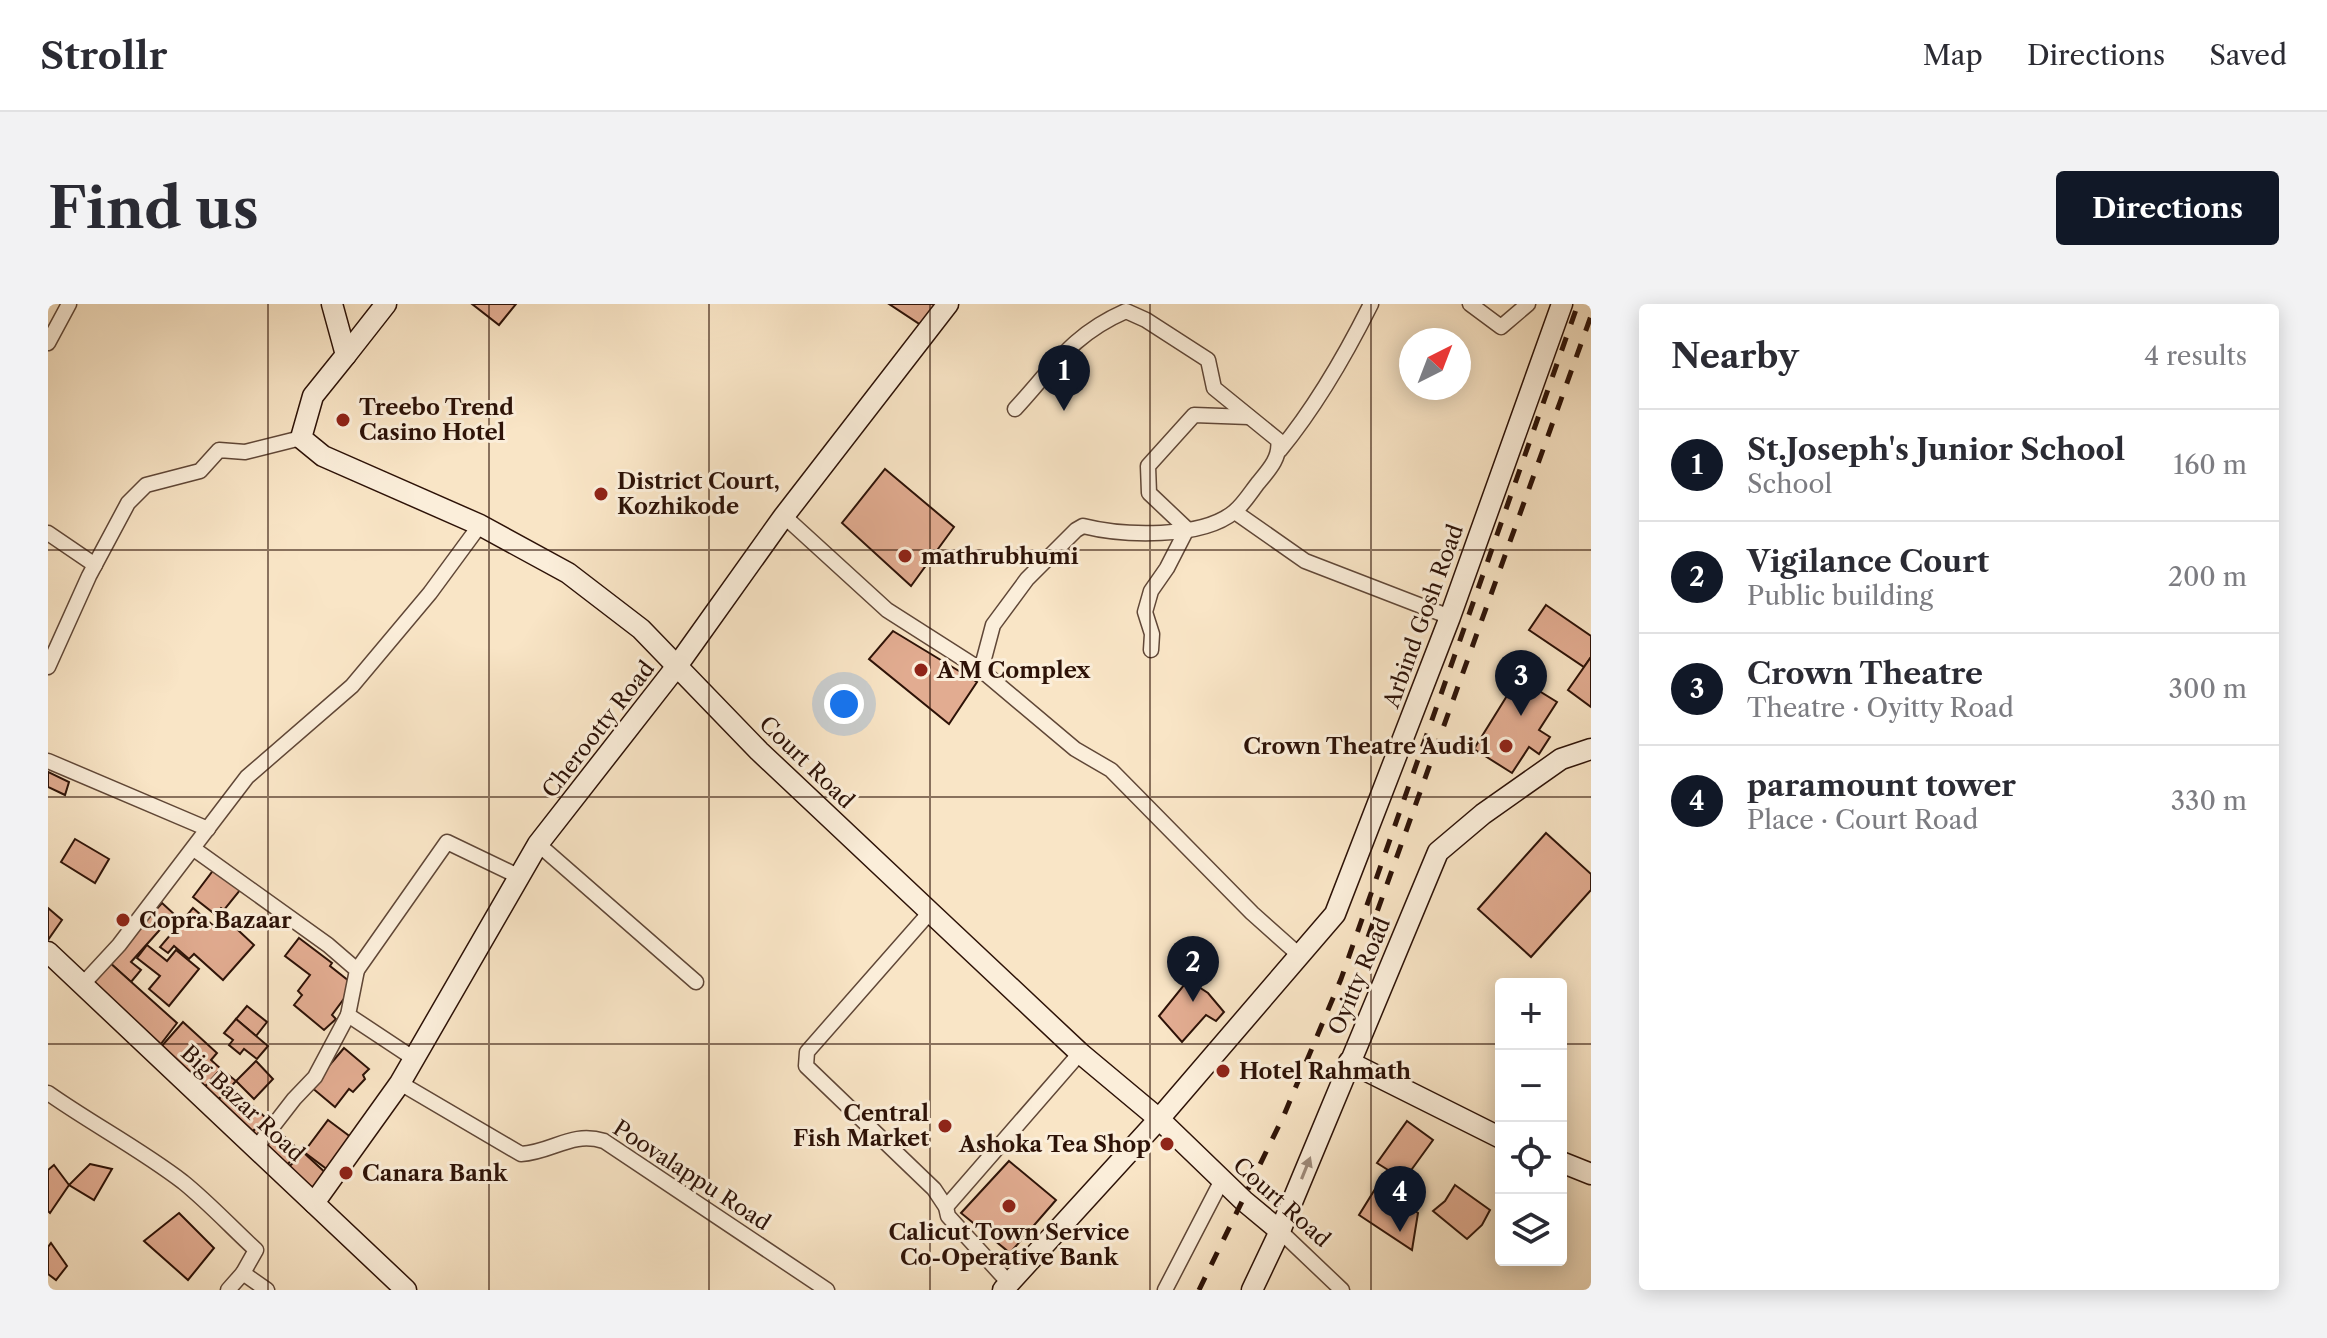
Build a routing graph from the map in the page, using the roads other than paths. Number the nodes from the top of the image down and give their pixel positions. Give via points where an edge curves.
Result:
1 (69, 304) edge
2 (332, 304) edge
3 (386, 304) edge
4 (948, 304) edge
5 (1371, 304) edge
6 (1470, 304) edge
7 (1528, 304) edge
8 (1562, 304) edge
9 (48, 343) edge
10 (346, 355) junction
11 (1015, 409) dead end
12 (1249, 417) junction
13 (301, 438) junction
14 (1280, 450) junction
15 (1235, 512) junction
16 (784, 516) junction
17 (480, 525) junction
18 (1187, 529) junction
19 (48, 533) edge
20 (95, 565) junction
21 (1450, 617) junction
22 (1151, 650) dead end
23 (677, 666) junction
24 (48, 667) edge
25 (981, 670) junction
26 (1591, 749) edge
27 (48, 761) edge
28 (208, 829) junction
29 (538, 844) junction
30 (194, 849) junction
31 (520, 877) junction
32 (930, 912) junction
33 (48, 952) edge
34 (1298, 954) junction
35 (357, 970) junction
36 (696, 982) dead end
37 (82, 985) junction
38 (348, 1015) junction
39 (1080, 1053) junction
40 (413, 1058) junction
41 (1349, 1062) junction
42 (400, 1083) junction
43 (48, 1093) edge
44 (1159, 1119) junction
45 (1495, 1135) edge
46 (256, 1148) junction
47 (1567, 1164) edge
48 (1591, 1174) edge
49 (1222, 1180) junction
50 (314, 1203) junction
51 (946, 1207) junction
52 (1280, 1231) junction
53 (243, 1273) junction
54 (1006, 1286) edge
55 (228, 1290) edge
56 (267, 1290) edge
57 (406, 1290) edge
58 (827, 1290) edge
59 (1165, 1290) edge
60 (1252, 1290) edge
61 (1342, 1290) edge

1 - 9 street
2 - 10 main road
3 - 10 main road
4 - 16 main road, Cherootty Road
5 - 14 street via 1308,416
6 - 7 street via 1501,327
8 - 21 main road, Arbind Gosh Road
10 - 13 main road via 313,396
11 - 12 street via 1081,336 1126,311 1208,360 1214,388
12 - 14 street via 1278,440
12 - 18 street via 1194,415 1148,466 1149,493
13 - 17 main road, Court Road via 323,456
13 - 20 street via 245,452 219,450 200,471 146,485 128,503
14 - 15 street
15 - 18 street via 1205,528
15 - 21 street via 1305,561
16 - 23 main road, Cherootty Road
16 - 25 street via 887,610
17 - 23 main road, Court Road via 568,573 641,629
17 - 28 street via 352,686 247,777
18 - 22 street via 1151,591 1145,612
18 - 25 street via 1076,530 1027,579 993,625
19 - 20 street
20 - 24 street
21 - 34 main road, Arbind Gosh Road via 1335,914
23 - 29 main road, Cherootty Road
23 - 32 main road, Court Road
25 - 34 street via 1075,749 1111,770
26 - 41 main road, Oyitty Road via 1561,759 1438,852
27 - 28 street
28 - 30 street
29 - 31 main road, Cherootty Road
29 - 36 street
30 - 35 street
30 - 37 street
31 - 35 street via 447,842
31 - 40 main road, Cherootty Road
32 - 39 main road, Court Road
32 - 51 street via 807,1052 806,1066 934,1189
33 - 37 main road, Big Bazar Road
34 - 44 main road, Arbind Gosh Road
35 - 38 street
37 - 46 main road, Big Bazar Road
38 - 40 street
38 - 46 street via 315,1077
39 - 44 main road, Court Road
39 - 51 street
40 - 42 main road, Cherootty Road
41 - 45 main road
52 -> 41 main road, Oyitty Road
42 - 50 main road, Cherootty Road
42 - 58 street, Poovalappu Road via 521,1154 578,1137 604,1141
43 - 53 street via 184,1183 256,1250
44 - 49 main road, Court Road
44 - 54 main road, Arbind Gosh Road
46 - 50 main road, Big Bazar Road
47 - 48 main road
49 - 52 main road, Court Road
49 - 59 street
50 - 57 main road, Big Bazar Road
51 - 54 street
52 - 60 main road, Oyitty Road
52 - 61 street, Court Road
53 - 55 street
53 - 56 street

